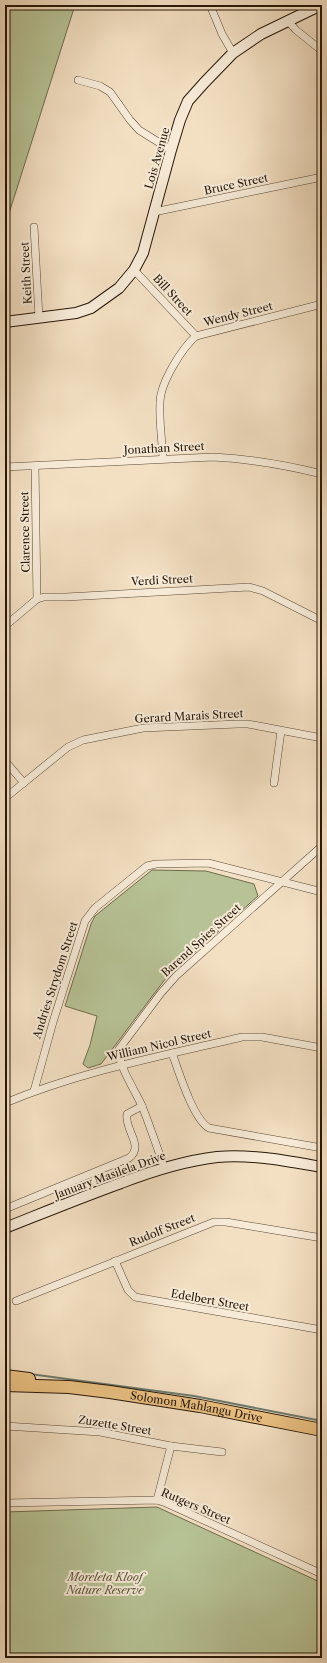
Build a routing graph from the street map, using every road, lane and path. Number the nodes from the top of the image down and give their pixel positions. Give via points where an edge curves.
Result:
1 (210, 5) edge
2 (321, 5) edge
3 (288, 21) junction
4 (322, 51) edge
5 (233, 53) junction
6 (78, 80) dead end
7 (171, 150) junction
8 (322, 178) edge
9 (154, 212) junction
10 (34, 228) dead end
11 (134, 270) junction
12 (322, 304) edge
13 (37, 318) junction
14 (5, 322) edge
15 (5, 327) edge
16 (196, 336) junction
17 (163, 458) junction
18 (35, 466) junction
19 (5, 467) edge
20 (322, 474) edge
21 (37, 599) junction
22 (322, 620) edge
23 (5, 626) edge
24 (281, 730) junction
25 (322, 738) edge
26 (5, 760) edge
27 (24, 783) junction
28 (274, 783) dead end
29 (5, 798) edge
30 (322, 846) edge
31 (283, 882) junction
32 (322, 892) edge
33 (322, 1048) edge
34 (172, 1053) junction
35 (122, 1065) junction
36 (34, 1091) junction
37 (5, 1103) edge
38 (142, 1106) junction
39 (322, 1148) edge
40 (164, 1167) junction
41 (322, 1167) edge
42 (5, 1209) edge
43 (5, 1228) edge
44 (322, 1238) edge
45 (115, 1261) junction
46 (16, 1301) dead end
47 (322, 1330) edge
48 (5, 1376) edge
49 (5, 1385) edge
50 (69, 1387) junction
51 (5, 1426) edge
52 (322, 1430) edge
53 (171, 1446) junction
54 (222, 1452) dead end
55 (157, 1500) junction
56 (5, 1503) edge
57 (322, 1574) edge

1 - 5 street
2 - 3 street, Lois Avenue
3 - 4 street
3 - 5 street, Lois Avenue via 261,34
5 - 7 street, Lois Avenue via 188,101
6 - 7 street via 100,86 110,92 139,130
7 - 9 street, Lois Avenue
8 - 9 street, Bruce Street
9 - 11 street, Lois Avenue via 143,253
10 - 13 street, Keith Street
11 - 13 street, Lois Avenue via 112,294 91,308 76,313
11 - 16 street, Bill Street
12 - 16 street, Wendy Street
13 - 14 street, Lois Avenue
13 - 15 street, Lois Avenue
16 - 17 street, Wendy Street via 178,359 162,392 160,402
17 - 18 street, Jonathan Street
17 - 20 street, Jonathan Street via 234,458
18 - 19 street, Jonathan Street
18 - 21 street, Clarence Street
21 - 22 street, Verdi Street via 253,587
21 - 23 street
24 - 25 street, Gerard Marais Street
24 - 27 street, Gerard Marais Street via 248,724 229,724 144,728 102,735 68,747
24 - 28 street
26 - 27 street
27 - 29 street, Gerard Marais Street
30 - 31 street, Barend Spies Street
31 - 32 street, Andries Strydom Street
31 - 35 street, Barend Spies Street via 167,986 122,1045 118,1053
31 - 36 street, Andries Strydom Street via 208,863 156,864 147,866 95,908 85,921
33 - 34 street, William Nicol Street via 252,1036
34 - 35 street, William Nicol Street
34 - 39 street via 203,1125
35 - 36 street, William Nicol Street
35 - 38 street
36 - 37 street, William Nicol Street
38 - 40 street
38 - 42 street, January Masilela Drive via 127,1114 126,1120 136,1148 133,1155
40 - 41 street, January Masilela Drive via 217,1157 249,1156
40 - 43 street, January Masilela Drive
44 - 45 street, Rudolf Street via 214,1222
45 - 46 street, Rudolf Street
45 - 47 street, Edelbert Street via 128,1290 135,1297
48 - 50 main road, Solomon Mahlangu Drive
49 - 50 main road, Solomon Mahlangu Drive
50 - 52 main road, Solomon Mahlangu Drive via 178,1402
51 - 53 street, Zuzette Street via 100,1432
53 - 54 street, Zuzette Street
53 - 55 street
55 - 56 street, Rutgers Street
55 - 57 street, Rutgers Street

